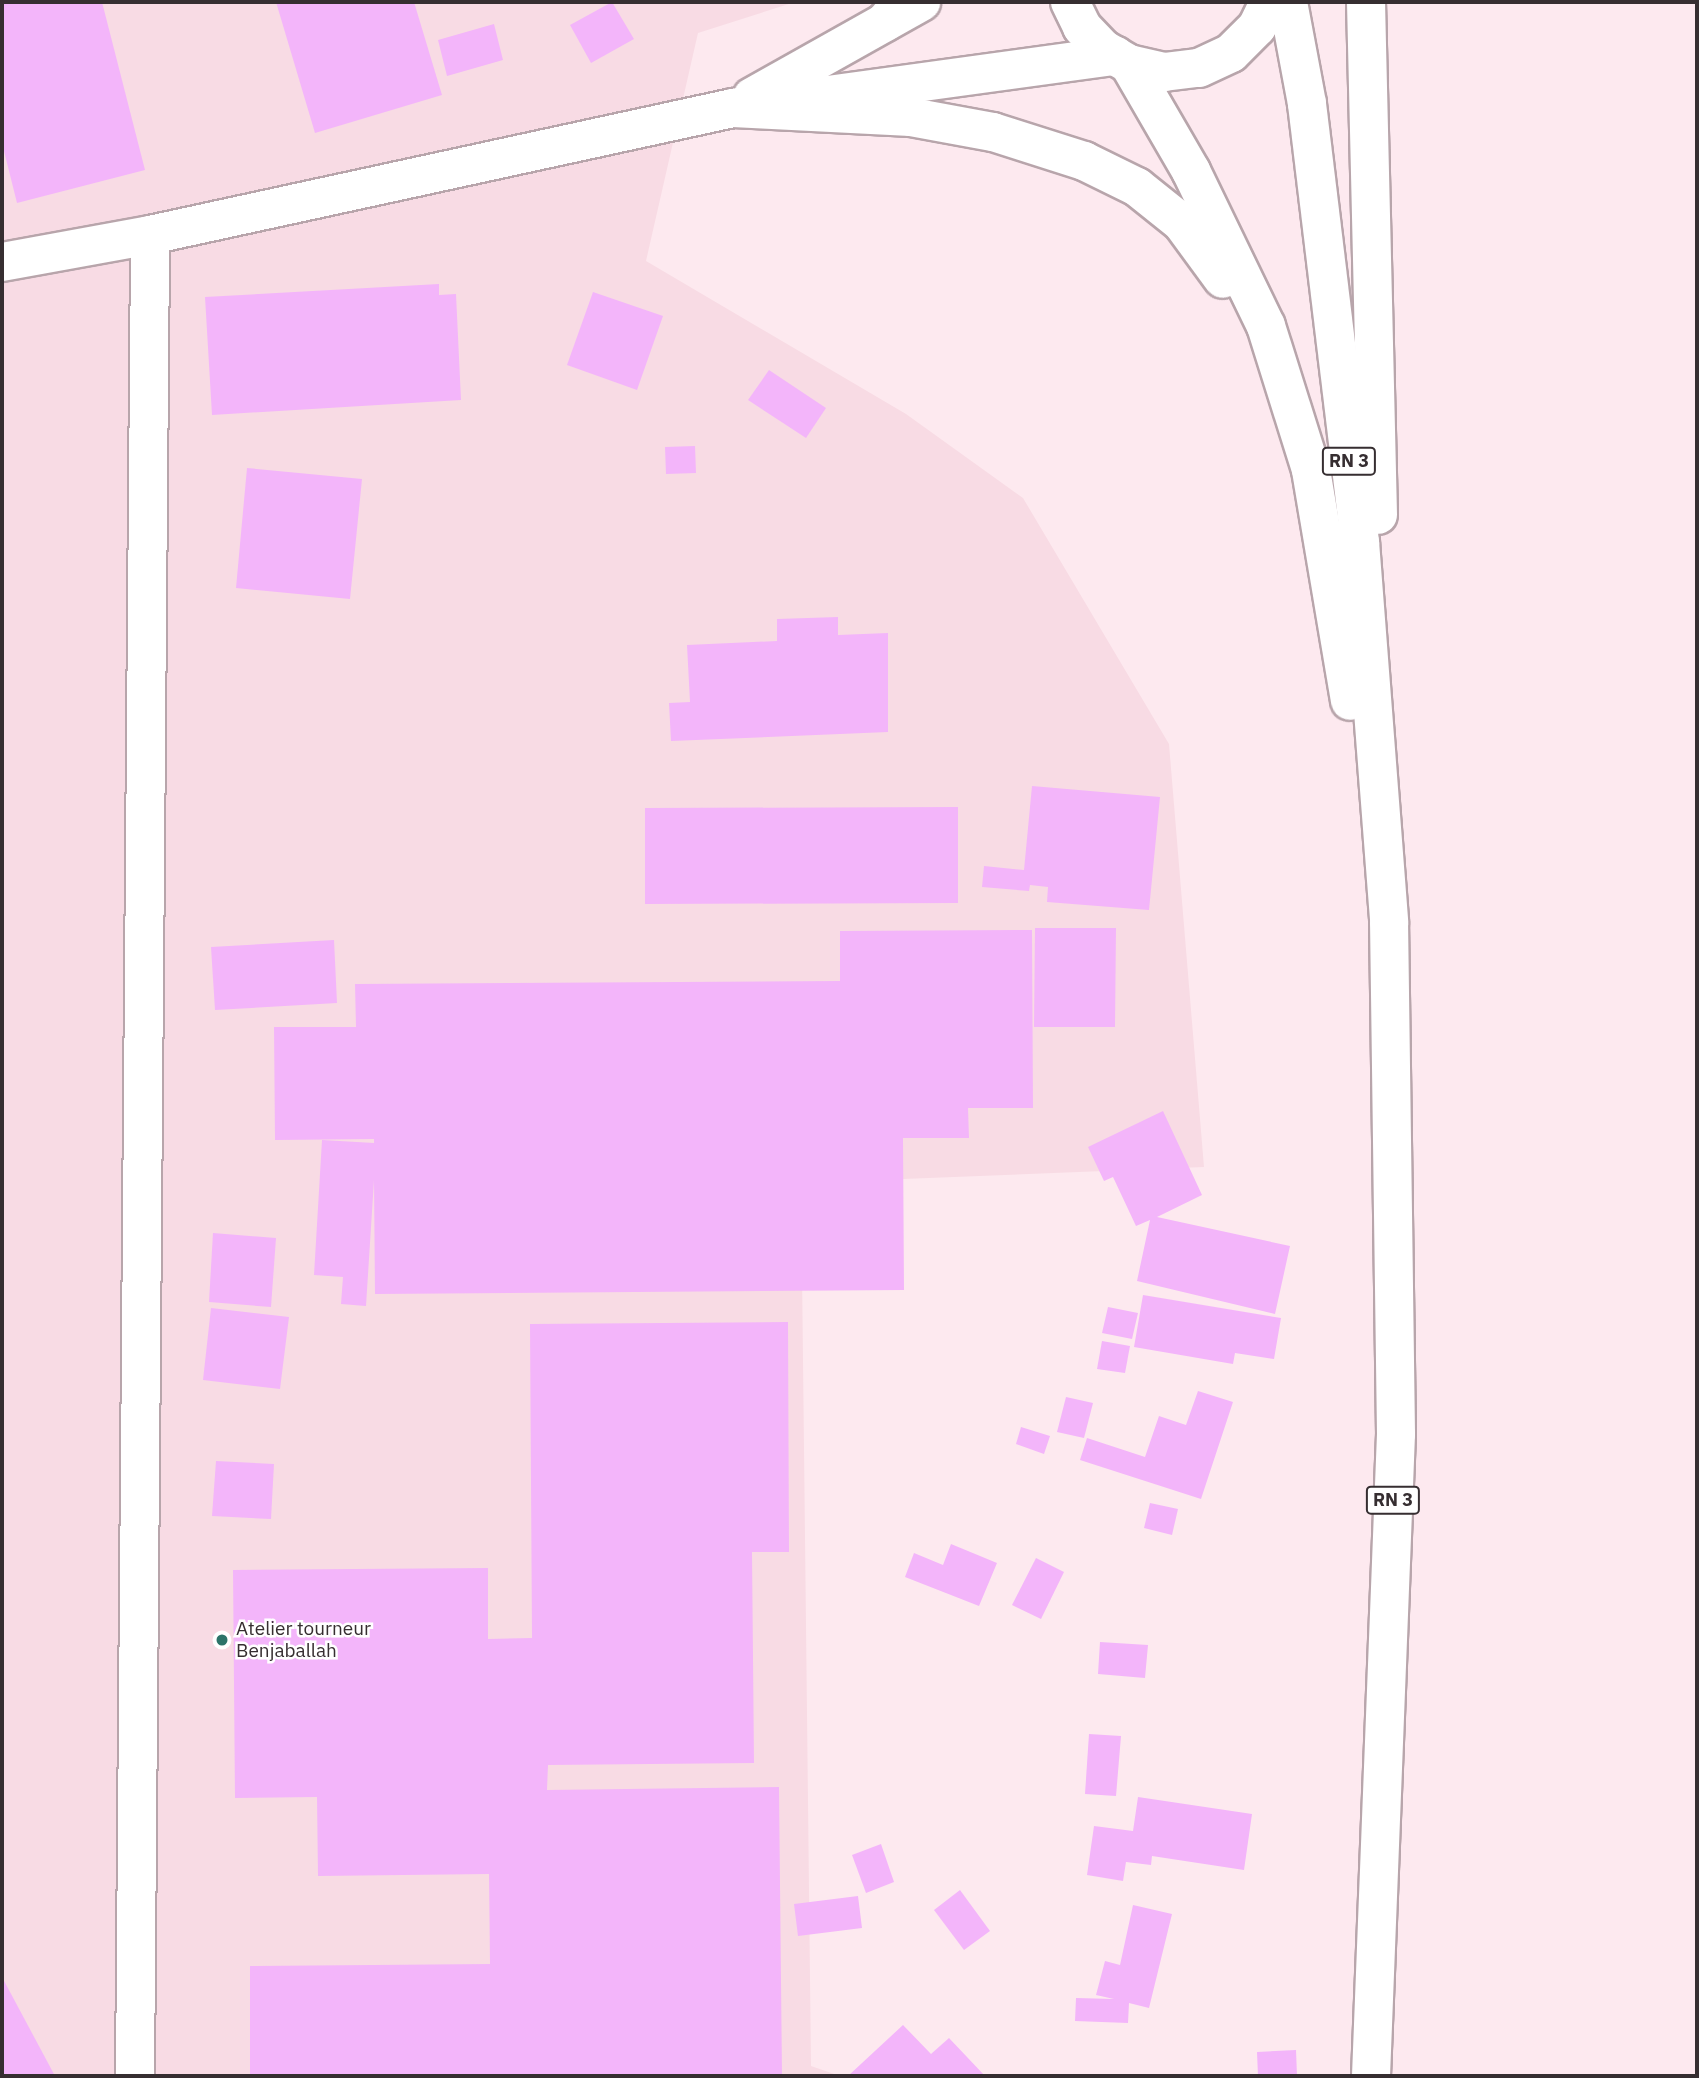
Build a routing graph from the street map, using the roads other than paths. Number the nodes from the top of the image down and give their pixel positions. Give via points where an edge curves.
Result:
1 (921, 2) edge
2 (1070, 2) edge
3 (1269, 2) edge
4 (1289, 2) edge
5 (1366, 2) edge
6 (893, 12) edge
7 (1122, 60) junction
8 (733, 108) junction
9 (150, 235) junction
10 (2, 262) edge
11 (1286, 392) junction
12 (1389, 923) junction
13 (135, 2076) edge
14 (1371, 2076) edge

1 - 6 main road
2 - 7 main road via 1083,27
3 - 7 main road via 1257,27 1231,52 1199,68 1164,72
4 - 12 main road, RN 3 via 1307,104 1360,542
5 - 12 main road
6 - 8 main road
7 - 8 main road
7 - 11 main road, RN 3 via 1191,171 1266,327
8 - 9 main road
8 - 11 main road via 911,117 993,132 1084,161 1137,187 1182,223 1220,274
9 - 10 main road
9 - 13 main road
11 - 12 main road, RN 3 via 1311,470
12 - 14 main road, RN 3 via 1396,1434

